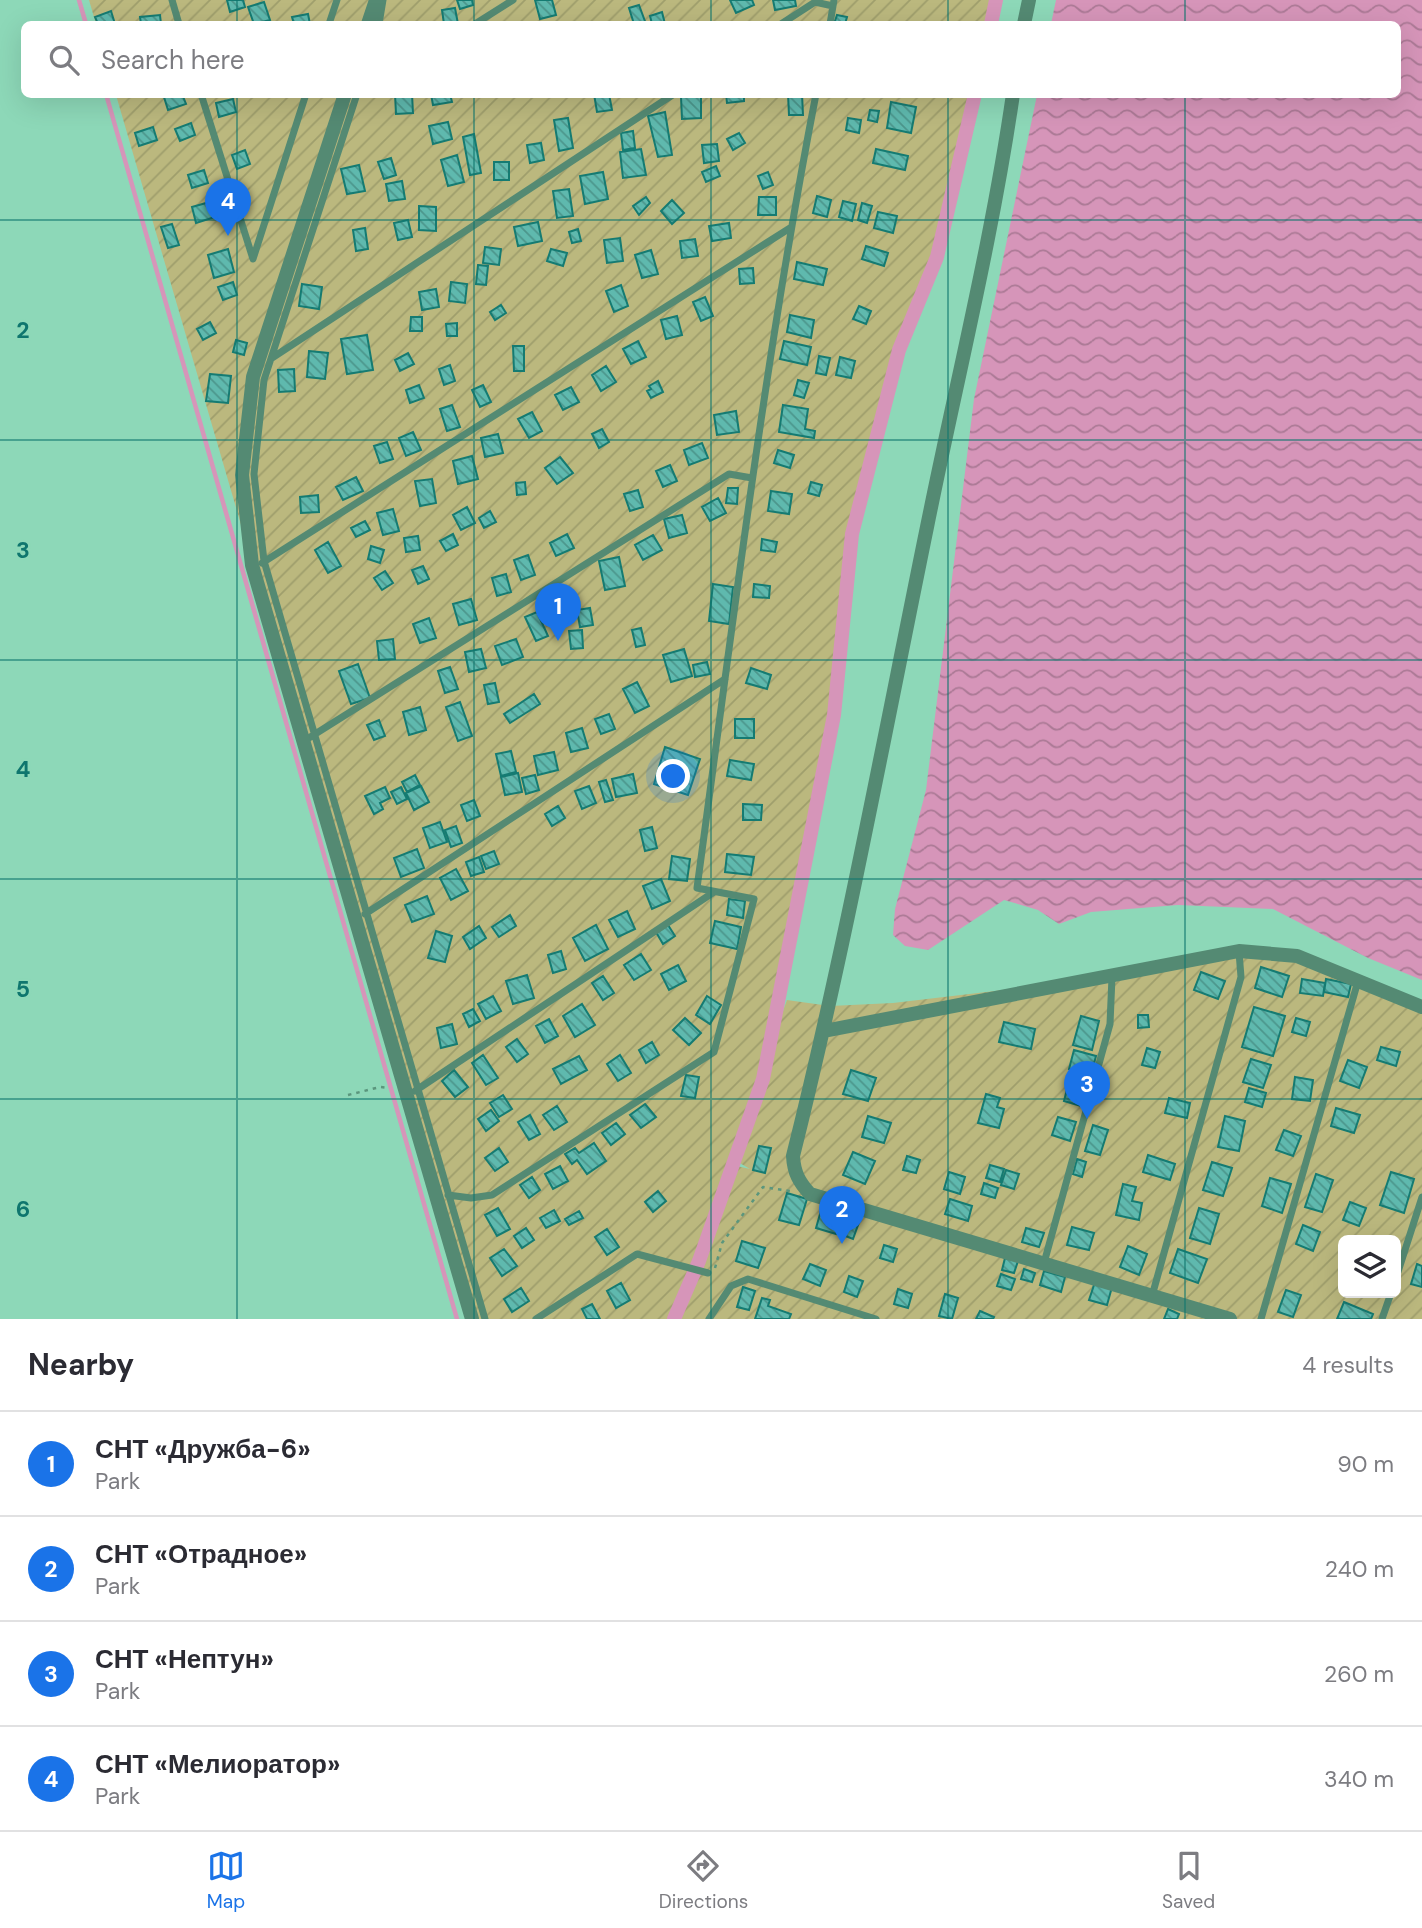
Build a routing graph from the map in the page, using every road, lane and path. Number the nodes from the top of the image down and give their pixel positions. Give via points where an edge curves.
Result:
1 (172, 0) edge
2 (337, 0) edge
3 (376, 0) edge
4 (383, 0) edge
5 (513, 0) edge
6 (1029, 0) edge
7 (834, 3) edge
8 (178, 21) edge
9 (330, 21) edge
10 (369, 21) edge
11 (380, 21) edge
12 (480, 21) edge
13 (786, 21) edge
14 (831, 21) edge
15 (1025, 21) edge
16 (202, 98) edge
17 (305, 98) edge
18 (352, 98) edge
19 (352, 98) edge
20 (668, 98) edge
21 (815, 98) edge
22 (1012, 98) edge
23 (790, 228) junction
24 (271, 359) junction
25 (752, 478) junction
26 (259, 565) junction
27 (725, 679) junction
28 (309, 738) junction
29 (715, 892) junction
30 (361, 917) junction
31 (1239, 951) junction
32 (1112, 977) junction
33 (1359, 981) junction
34 (1422, 1007) edge
35 (824, 1031) junction
36 (384, 1087) dead end
37 (412, 1092) junction
38 (348, 1095) dead end
39 (810, 1194) junction
40 (448, 1195) junction
41 (1422, 1197) edge
42 (1401, 1262) edge
43 (1044, 1263) junction
44 (708, 1273) dead end
45 (731, 1286) junction
46 (1152, 1296) junction
47 (1389, 1298) edge
48 (472, 1319) edge
49 (485, 1319) edge
50 (536, 1319) edge
51 (709, 1319) edge
52 (876, 1319) edge
53 (1230, 1319) edge
54 (1261, 1319) edge
55 (1382, 1319) edge

1 - 8 lane
2 - 9 lane
3 - 10 street
4 - 11 lane
5 - 12 lane
6 - 15 street
7 - 13 lane via 815,2
7 - 14 lane
16 - 17 lane via 253,259
18 - 24 lane
19 - 26 street via 253,377 242,475
20 - 24 lane
21 - 23 lane
22 - 35 street via 999,189
23 - 25 lane
23 - 26 lane
24 - 26 lane via 264,380 254,474
25 - 27 lane
25 - 28 lane via 729,474
26 - 28 street
27 - 29 lane via 697,888
27 - 30 lane
28 - 30 street
29 - 37 lane
29 - 40 lane via 754,899 714,1052 492,1195
30 - 37 street
31 - 32 street
31 - 33 street via 1297,956
31 - 46 lane via 1241,976
32 - 35 street
32 - 43 lane via 1110,1024
33 - 34 street
33 - 54 lane
35 - 39 street via 793,1156 799,1182
36 - 38 path
37 - 40 lane
37 - 48 street
39 - 43 street
39 - 45 path via 763,1187 722,1243 713,1274
40 - 49 lane
41 - 42 lane
43 - 46 street
44 - 50 lane via 637,1254
45 - 51 lane
45 - 52 lane via 748,1279
46 - 53 street
47 - 55 lane

